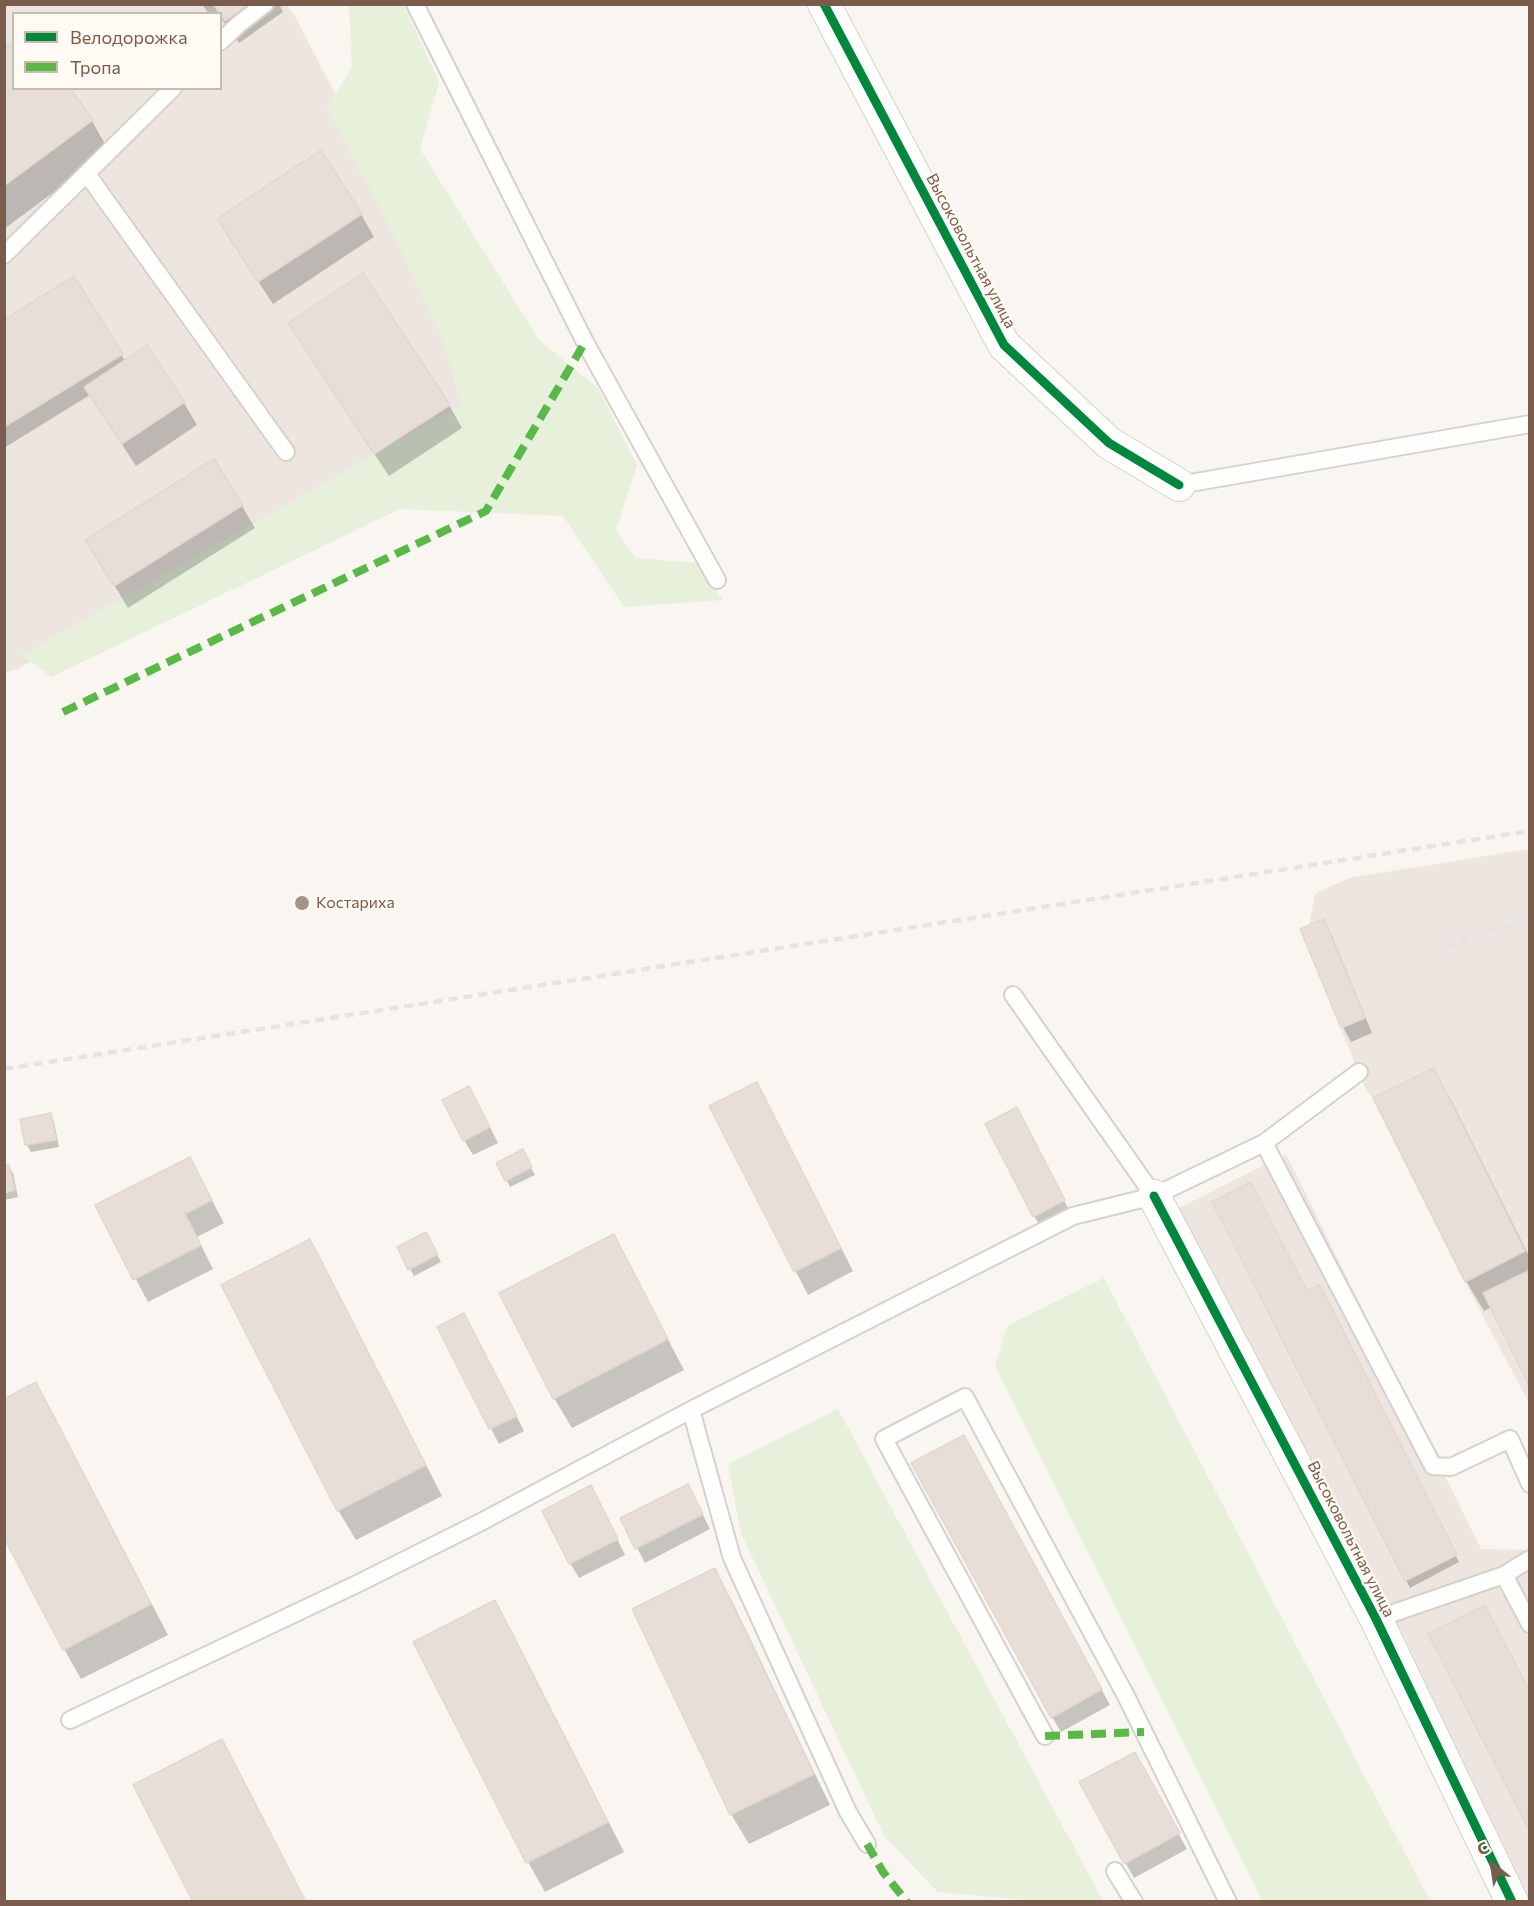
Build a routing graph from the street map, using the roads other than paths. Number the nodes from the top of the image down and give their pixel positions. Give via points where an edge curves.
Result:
1 (265, 4) edge
2 (415, 4) edge
3 (824, 4) edge
4 (222, 40) edge
5 (171, 90) edge
6 (87, 174) junction
7 (4, 255) edge
8 (1530, 424) edge
9 (286, 452) dead end
10 (1179, 485) joint
11 (717, 580) dead end
12 (1014, 995) dead end
13 (1359, 1071) dead end
14 (1264, 1143) junction
15 (1154, 1196) junction
16 (691, 1410) junction
17 (1530, 1484) edge
18 (1530, 1559) edge
19 (1504, 1575) junction
20 (1376, 1619) junction
21 (1530, 1624) edge
22 (70, 1720) dead end
23 (1045, 1736) dead end
24 (867, 1844) dead end
25 (1115, 1871) dead end
26 (1134, 1902) edge
27 (1228, 1902) edge
28 (1512, 1902) edge

1 - 4 lane
2 - 11 lane via 585,342
3 - 10 street, Высоковольтная улица via 1004,345 1109,443
5 - 6 lane
6 - 7 lane
6 - 9 lane
8 - 10 lane
12 - 15 lane
13 - 14 lane
14 - 15 lane
14 - 17 lane via 1433,1466 1451,1467 1510,1440
15 - 16 lane via 1073,1216
15 - 20 street, Высоковольтная улица
16 - 22 lane via 359,1583
16 - 24 lane via 732,1558 848,1812
18 - 19 lane
19 - 20 lane
19 - 21 lane
20 - 28 street, Высоковольтная улица
23 - 27 lane via 884,1439 965,1397 1126,1696
25 - 26 lane

